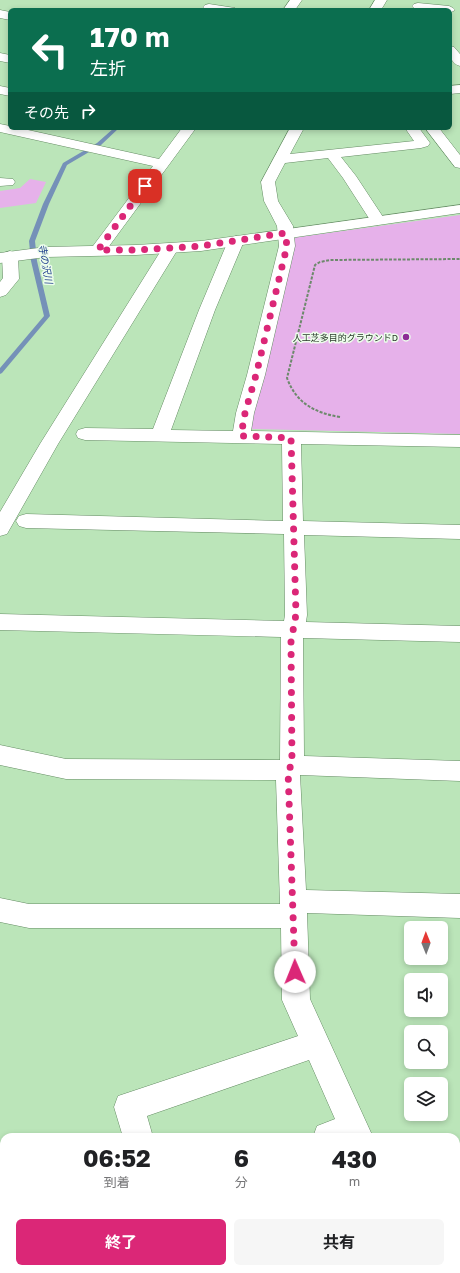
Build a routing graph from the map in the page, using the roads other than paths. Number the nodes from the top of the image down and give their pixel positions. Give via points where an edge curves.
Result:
1 (419, 5) edge
2 (438, 8) edge
3 (452, 52) edge
4 (460, 62) edge
5 (9, 130) edge
6 (182, 130) edge
7 (296, 130) edge
8 (413, 130) edge
9 (434, 130) edge
10 (332, 154) junction
11 (282, 159) junction
12 (162, 164) junction
13 (460, 164) edge
14 (460, 208) edge
15 (377, 220) junction
16 (285, 233) junction
17 (236, 241) junction
18 (170, 249) junction
19 (98, 250) junction
20 (10, 256) edge
21 (0, 292) edge
22 (85, 434) dead end
23 (160, 435) junction
24 (241, 436) junction
25 (291, 438) junction
26 (460, 441) edge
27 (26, 521) dead end
28 (294, 527) junction
29 (0, 529) edge
30 (460, 532) edge
31 (0, 622) edge
32 (294, 630) junction
33 (460, 634) edge
34 (0, 755) edge
35 (290, 768) junction
36 (460, 770) edge
37 (460, 906) edge
38 (294, 909) junction
39 (0, 910) edge
40 (315, 1044) junction
41 (137, 1133) edge
42 (347, 1133) edge

1 - 2 street
3 - 4 street
5 - 12 street
6 - 12 street
7 - 11 street
8 - 10 street via 421,144
9 - 13 street
10 - 11 street
10 - 15 street
11 - 16 street via 268,182 271,201 285,226
12 - 19 street
14 - 15 street
15 - 16 street
16 - 17 street
16 - 24 street via 287,246
17 - 18 street
17 - 23 street
18 - 19 street
18 - 29 street via 49,444
19 - 20 street
20 - 21 street via 11,279
22 - 23 street
23 - 24 street
24 - 25 street
25 - 26 street
25 - 28 street
27 - 28 street
28 - 30 street
28 - 32 street
31 - 32 street
32 - 33 street
32 - 35 street via 291,642
34 - 35 street via 66,768
35 - 36 street
35 - 38 street
37 - 38 street
38 - 39 street via 29,916
38 - 40 street via 296,1000
40 - 41 street via 129,1107
40 - 42 street

